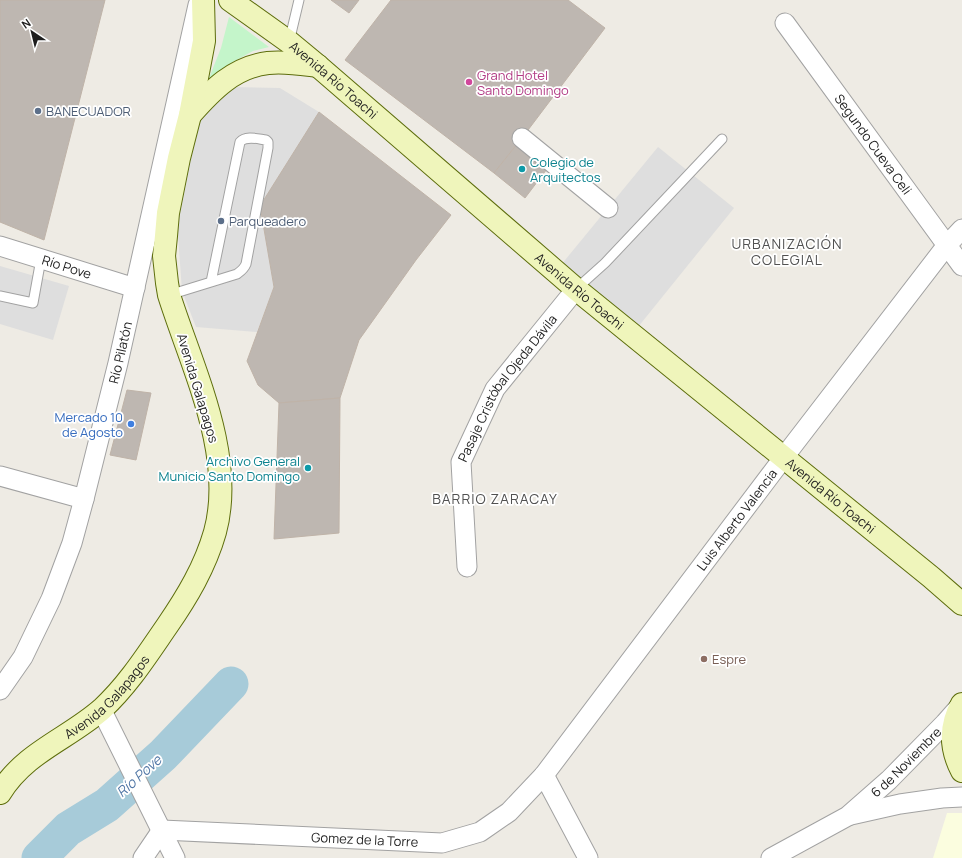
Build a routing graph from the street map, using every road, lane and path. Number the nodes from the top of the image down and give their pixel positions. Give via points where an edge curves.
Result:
1 (199, 0) edge
2 (203, 0) edge
3 (230, 0) edge
4 (299, 0) edge
5 (785, 23) dead end
6 (289, 42) junction
7 (318, 66) junction
8 (190, 115) junction
9 (522, 138) dead end
10 (722, 139) dead end
11 (608, 208) dead end
12 (962, 229) edge
13 (947, 245) junction
14 (0, 246) edge
15 (41, 259) junction
16 (962, 266) edge
17 (211, 282) junction
18 (134, 288) junction
19 (576, 289) junction
20 (170, 295) junction
21 (0, 296) edge
22 (784, 457) junction
23 (0, 476) edge
24 (84, 499) junction
25 (467, 568) dead end
26 (931, 578) junction
27 (962, 604) edge
28 (962, 616) edge
29 (0, 690) edge
30 (962, 705) edge
31 (101, 709) junction
32 (962, 771) edge
33 (544, 775) junction
34 (0, 793) edge
35 (962, 797) edge
36 (848, 816) junction
37 (162, 830) junction
38 (143, 858) edge
39 (175, 858) edge
40 (588, 858) edge
41 (771, 858) edge

1 - 18 street, Río Pilatón
2 - 8 main road, Avenida Galapagos via 204,41
3 - 6 main road, Avenida Río Toachi
4 - 6 lane
5 - 13 street, Segundo Cueva Celi
6 - 7 main road, Avenida Río Toachi
7 - 8 main road via 269,62 246,68 214,89
7 - 19 main road, Avenida Río Toachi
8 - 20 main road, Avenida Galapagos via 168,213 164,256
9 - 11 street
10 - 19 lane via 605,264
12 - 13 street, Luis Alberto Valencia
13 - 16 street, Segundo Cueva Celi
13 - 22 street, Luis Alberto Valencia
14 - 15 street, Río Pove
15 - 18 street, Río Pove
15 - 21 lane via 33,303
17 - 17 lane via 241,272 246,264 268,148 266,140 247,138 240,142
17 - 20 lane
18 - 24 street, Río Pilatón
19 - 22 main road, Avenida Río Toachi
19 - 25 street, Pasaje Cristóbal Ojeda Dávila via 494,388 461,462
20 - 31 main road, Avenida Galapagos via 212,427 220,476 218,514 215,531 195,583 138,668
22 - 26 main road, Avenida Río Toachi
22 - 33 street, Luis Alberto Valencia
23 - 24 street
24 - 29 street, Río Pilatón via 72,544 51,599 22,657
26 - 27 main road, Avenida Río Toachi
26 - 28 main road, Avenida Río Toachi
30 - 32 main road via 952,739 955,756
30 - 36 street, 6 de Noviembre via 889,780
31 - 34 main road, Avenida Galapagos via 33,757 16,772
31 - 37 street
33 - 37 street, Gomez de la Torre via 509,812 480,832 442,843
33 - 40 street
35 - 36 street, 6 de Noviembre via 900,804
36 - 41 street, 6 de Noviembre
37 - 38 street
37 - 39 street

